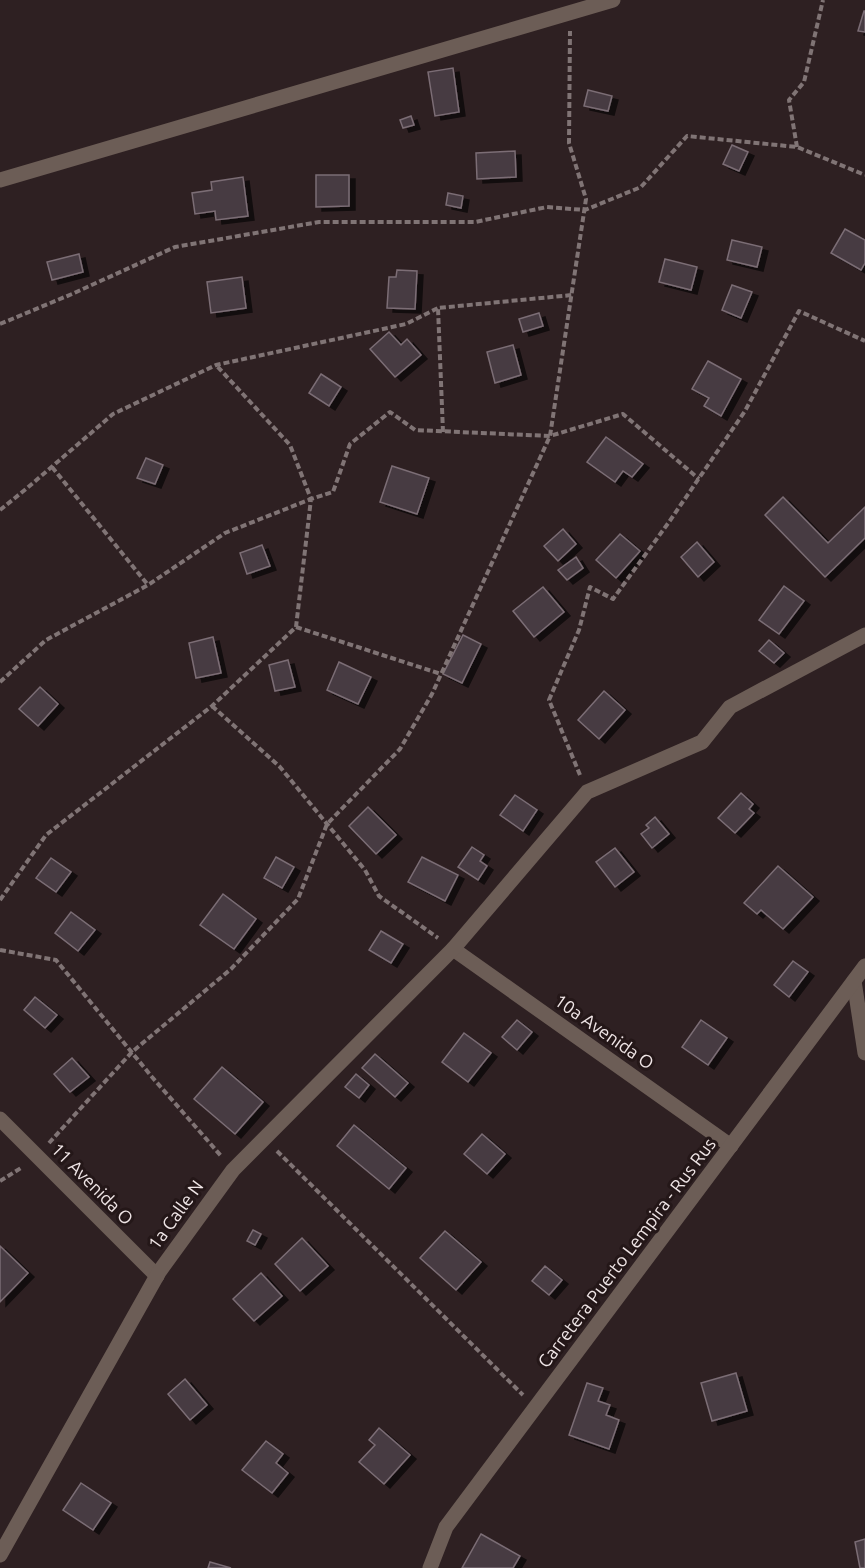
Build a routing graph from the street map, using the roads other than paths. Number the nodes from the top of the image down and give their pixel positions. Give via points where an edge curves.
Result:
1 (613, 0) edge
2 (0, 180) edge
3 (865, 635) edge
4 (453, 949) junction
5 (865, 966) edge
6 (854, 981) junction
7 (865, 1053) edge
8 (0, 1119) edge
9 (731, 1146) junction
10 (157, 1276) junction
11 (0, 1556) edge
12 (430, 1568) edge

1 - 2 street
3 - 4 street, 1a Calle N via 730,707 702,742 587,792
4 - 9 street, 10a Avenida O
4 - 10 street, 1a Calle N via 233,1170
5 - 6 street, Carretera Puerto Lempira - Rus Rus
6 - 7 street
6 - 9 street, Carretera Puerto Lempira - Rus Rus
8 - 10 street, 11 Avenida O
9 - 12 street, Carretera Puerto Lempira - Rus Rus via 446,1527
10 - 11 street, 1a Calle N

